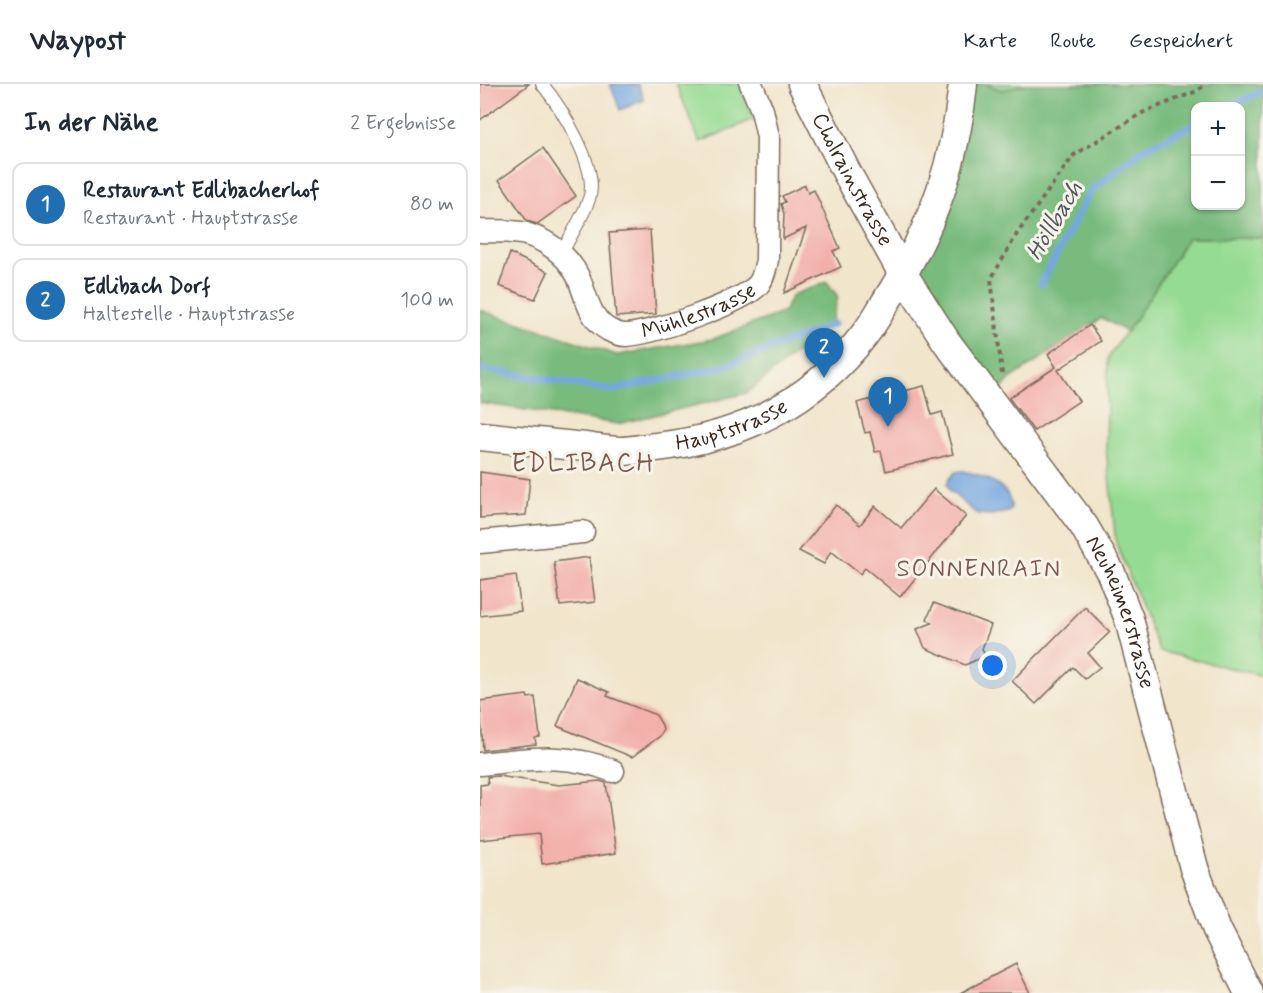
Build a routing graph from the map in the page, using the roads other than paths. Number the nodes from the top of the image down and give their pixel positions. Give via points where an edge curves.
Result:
1 (542, 84) edge
2 (751, 84) edge
3 (802, 84) edge
4 (963, 84) edge
5 (480, 231) edge
6 (561, 254) junction
7 (903, 274) junction
8 (480, 436) edge
9 (584, 532) dead end
10 (480, 542) edge
11 (480, 764) edge
12 (613, 771) dead end
13 (1249, 993) edge

1 - 6 lane via 581,146 589,170 590,197
2 - 6 street, Mühlestrasse via 768,137 767,260 759,284 717,309 625,335 608,330 595,318 574,268
3 - 7 street, Cholrainstrasse
4 - 7 street, Hauptstrasse via 959,124 938,201
5 - 6 street, Mühlestrasse via 526,234
7 - 8 street, Hauptstrasse via 846,357 789,405 748,425 682,444 620,451
7 - 13 street, Neuheimerstrasse via 946,341 1084,526 1111,573 1129,619 1194,868 1217,930
9 - 10 street
11 - 12 street via 567,759 591,762

